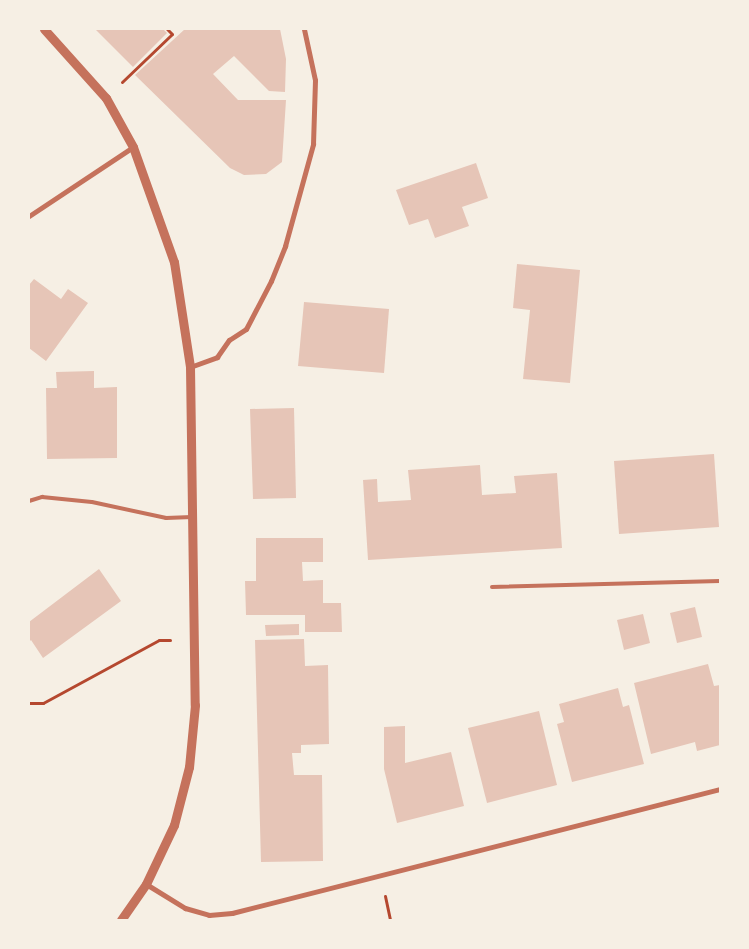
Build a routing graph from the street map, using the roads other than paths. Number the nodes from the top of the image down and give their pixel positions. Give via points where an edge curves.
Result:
1 (44, 29) edge
2 (304, 29) edge
3 (132, 147) junction
4 (29, 216) edge
5 (190, 367) junction
6 (29, 501) edge
7 (192, 517) junction
8 (720, 581) edge
9 (492, 587) dead end
10 (720, 789) edge
11 (146, 884) junction
12 (121, 920) edge

1 - 3 street via 106,98
2 - 5 street via 315,80 314,136 304,184 284,246 271,281 246,329 229,340 217,357
3 - 4 street
3 - 5 street via 174,262
5 - 7 street
6 - 7 lane via 42,497 92,502 166,518
7 - 11 street via 194,705 190,767 174,825
8 - 9 lane
10 - 11 street via 232,914 209,915 185,908
11 - 12 street

